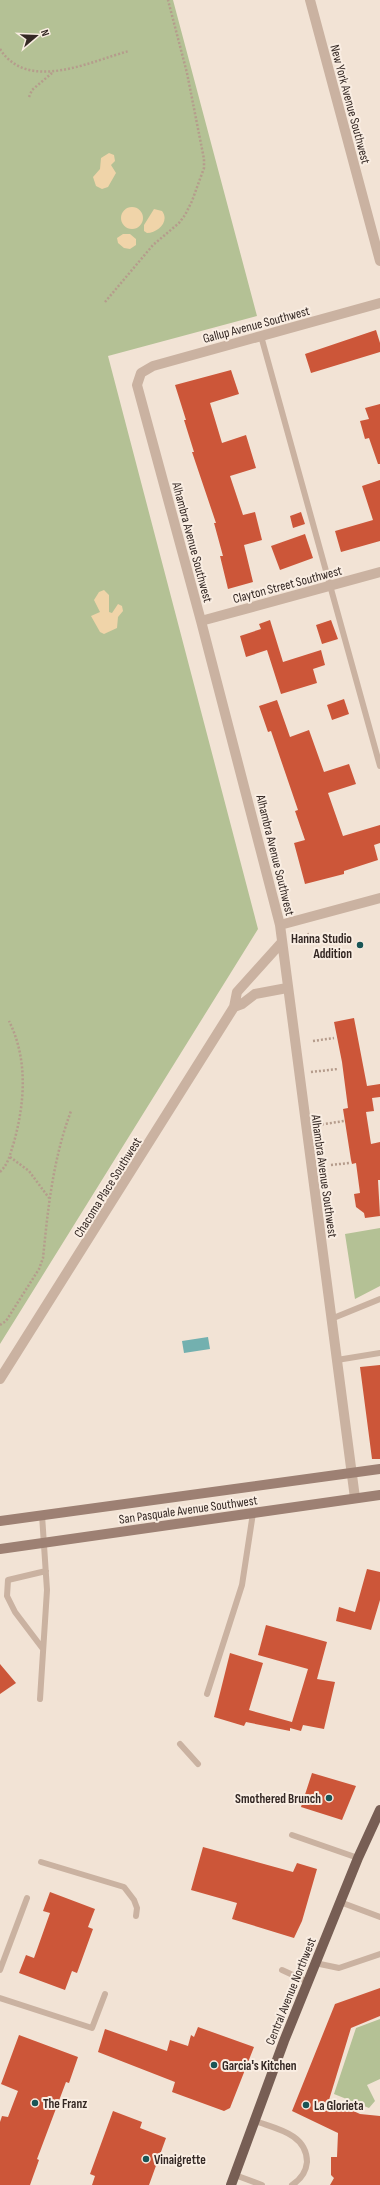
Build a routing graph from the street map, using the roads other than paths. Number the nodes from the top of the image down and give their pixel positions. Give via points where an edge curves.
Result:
1 (310, 0) edge
2 (380, 261) edge
3 (380, 303) edge
4 (261, 336) junction
5 (141, 373) joint
6 (380, 572) edge
7 (331, 585) junction
8 (201, 620) junction
9 (380, 766) edge
10 (380, 898) edge
11 (280, 925) junction
12 (282, 942) junction
13 (287, 988) junction
14 (234, 1007) junction
15 (380, 1299) edge
16 (331, 1319) junction
17 (380, 1353) edge
18 (336, 1360) junction
19 (0, 1379) edge
20 (380, 1469) edge
21 (352, 1472) junction
22 (380, 1495) edge
23 (355, 1498) junction
24 (253, 1513) junction
25 (42, 1515) junction
26 (0, 1521) edge
27 (44, 1542) junction
28 (0, 1549) edge
29 (46, 1571) junction
30 (43, 1649) junction
31 (207, 1694) dead end
32 (40, 1699) dead end
33 (180, 1744) dead end
34 (198, 1764) dead end
35 (380, 1810) edge
36 (377, 1824) edge
37 (292, 1835) dead end
38 (358, 1858) junction
39 (41, 1862) dead end
40 (27, 1898) dead end
41 (340, 1902) junction
42 (136, 1916) dead end
43 (380, 1917) edge
44 (380, 1954) edge
45 (316, 1963) junction
46 (0, 1970) edge
47 (282, 1970) dead end
48 (308, 1982) junction
49 (106, 1994) dead end
50 (0, 1998) edge
51 (255, 2121) junction
52 (233, 2180) edge
53 (262, 2185) edge
54 (292, 2185) edge

1 - 2 street, New York Avenue Southwest
3 - 4 street, Gallup Avenue Southwest
4 - 5 street, Gallup Avenue Southwest via 153,366
4 - 7 lane
5 - 8 street, Alhambra Avenue Southwest via 138,378 138,391
6 - 7 street, Clayton Street Southwest
7 - 8 street, Clayton Street Southwest
7 - 9 lane
8 - 11 street, Alhambra Avenue Southwest
10 - 11 street
11 - 12 street, Alhambra Avenue Southwest
12 - 13 street, Alhambra Avenue Southwest
12 - 14 street, Chacoma Place Southwest via 237,992
13 - 14 street, Chacoma Place Southwest via 255,994
13 - 16 street, Alhambra Avenue Southwest
14 - 19 street, Chacoma Place Southwest
15 - 16 lane
16 - 18 street, Alhambra Avenue Southwest
17 - 18 lane
18 - 21 street, Alhambra Avenue Southwest
20 - 21 street, San Pasquale Avenue Southwest
21 - 23 street, Alhambra Avenue Southwest
21 - 25 street, San Pasquale Avenue Southwest
22 - 23 street, San Pasquale Avenue Southwest
23 - 24 street, San Pasquale Avenue Southwest
24 - 27 street, San Pasquale Avenue Southwest
24 - 31 lane via 242,1585
25 - 26 street, San Pasquale Avenue Southwest
25 - 27 lane
27 - 28 street, San Pasquale Avenue Southwest
27 - 29 lane
29 - 30 lane
29 - 30 lane via 8,1580 7,1596 15,1612
30 - 32 lane
33 - 34 lane
35 - 36 main road, Central Avenue Northwest
36 - 38 main road, Central Avenue Northwest
37 - 38 lane
38 - 41 main road, Central Avenue Northwest
39 - 42 lane via 124,1887 134,1900
40 - 46 lane
41 - 43 lane
41 - 45 main road, Central Avenue Northwest
44 - 45 lane via 339,1968
45 - 48 main road, Central Avenue Northwest
47 - 48 lane
48 - 51 main road, Central Avenue Northwest
49 - 50 lane via 92,2028
51 - 52 main road, Central Avenue Northwest
51 - 54 lane via 288,2133 297,2138 303,2146 307,2165 303,2174
52 - 53 lane

